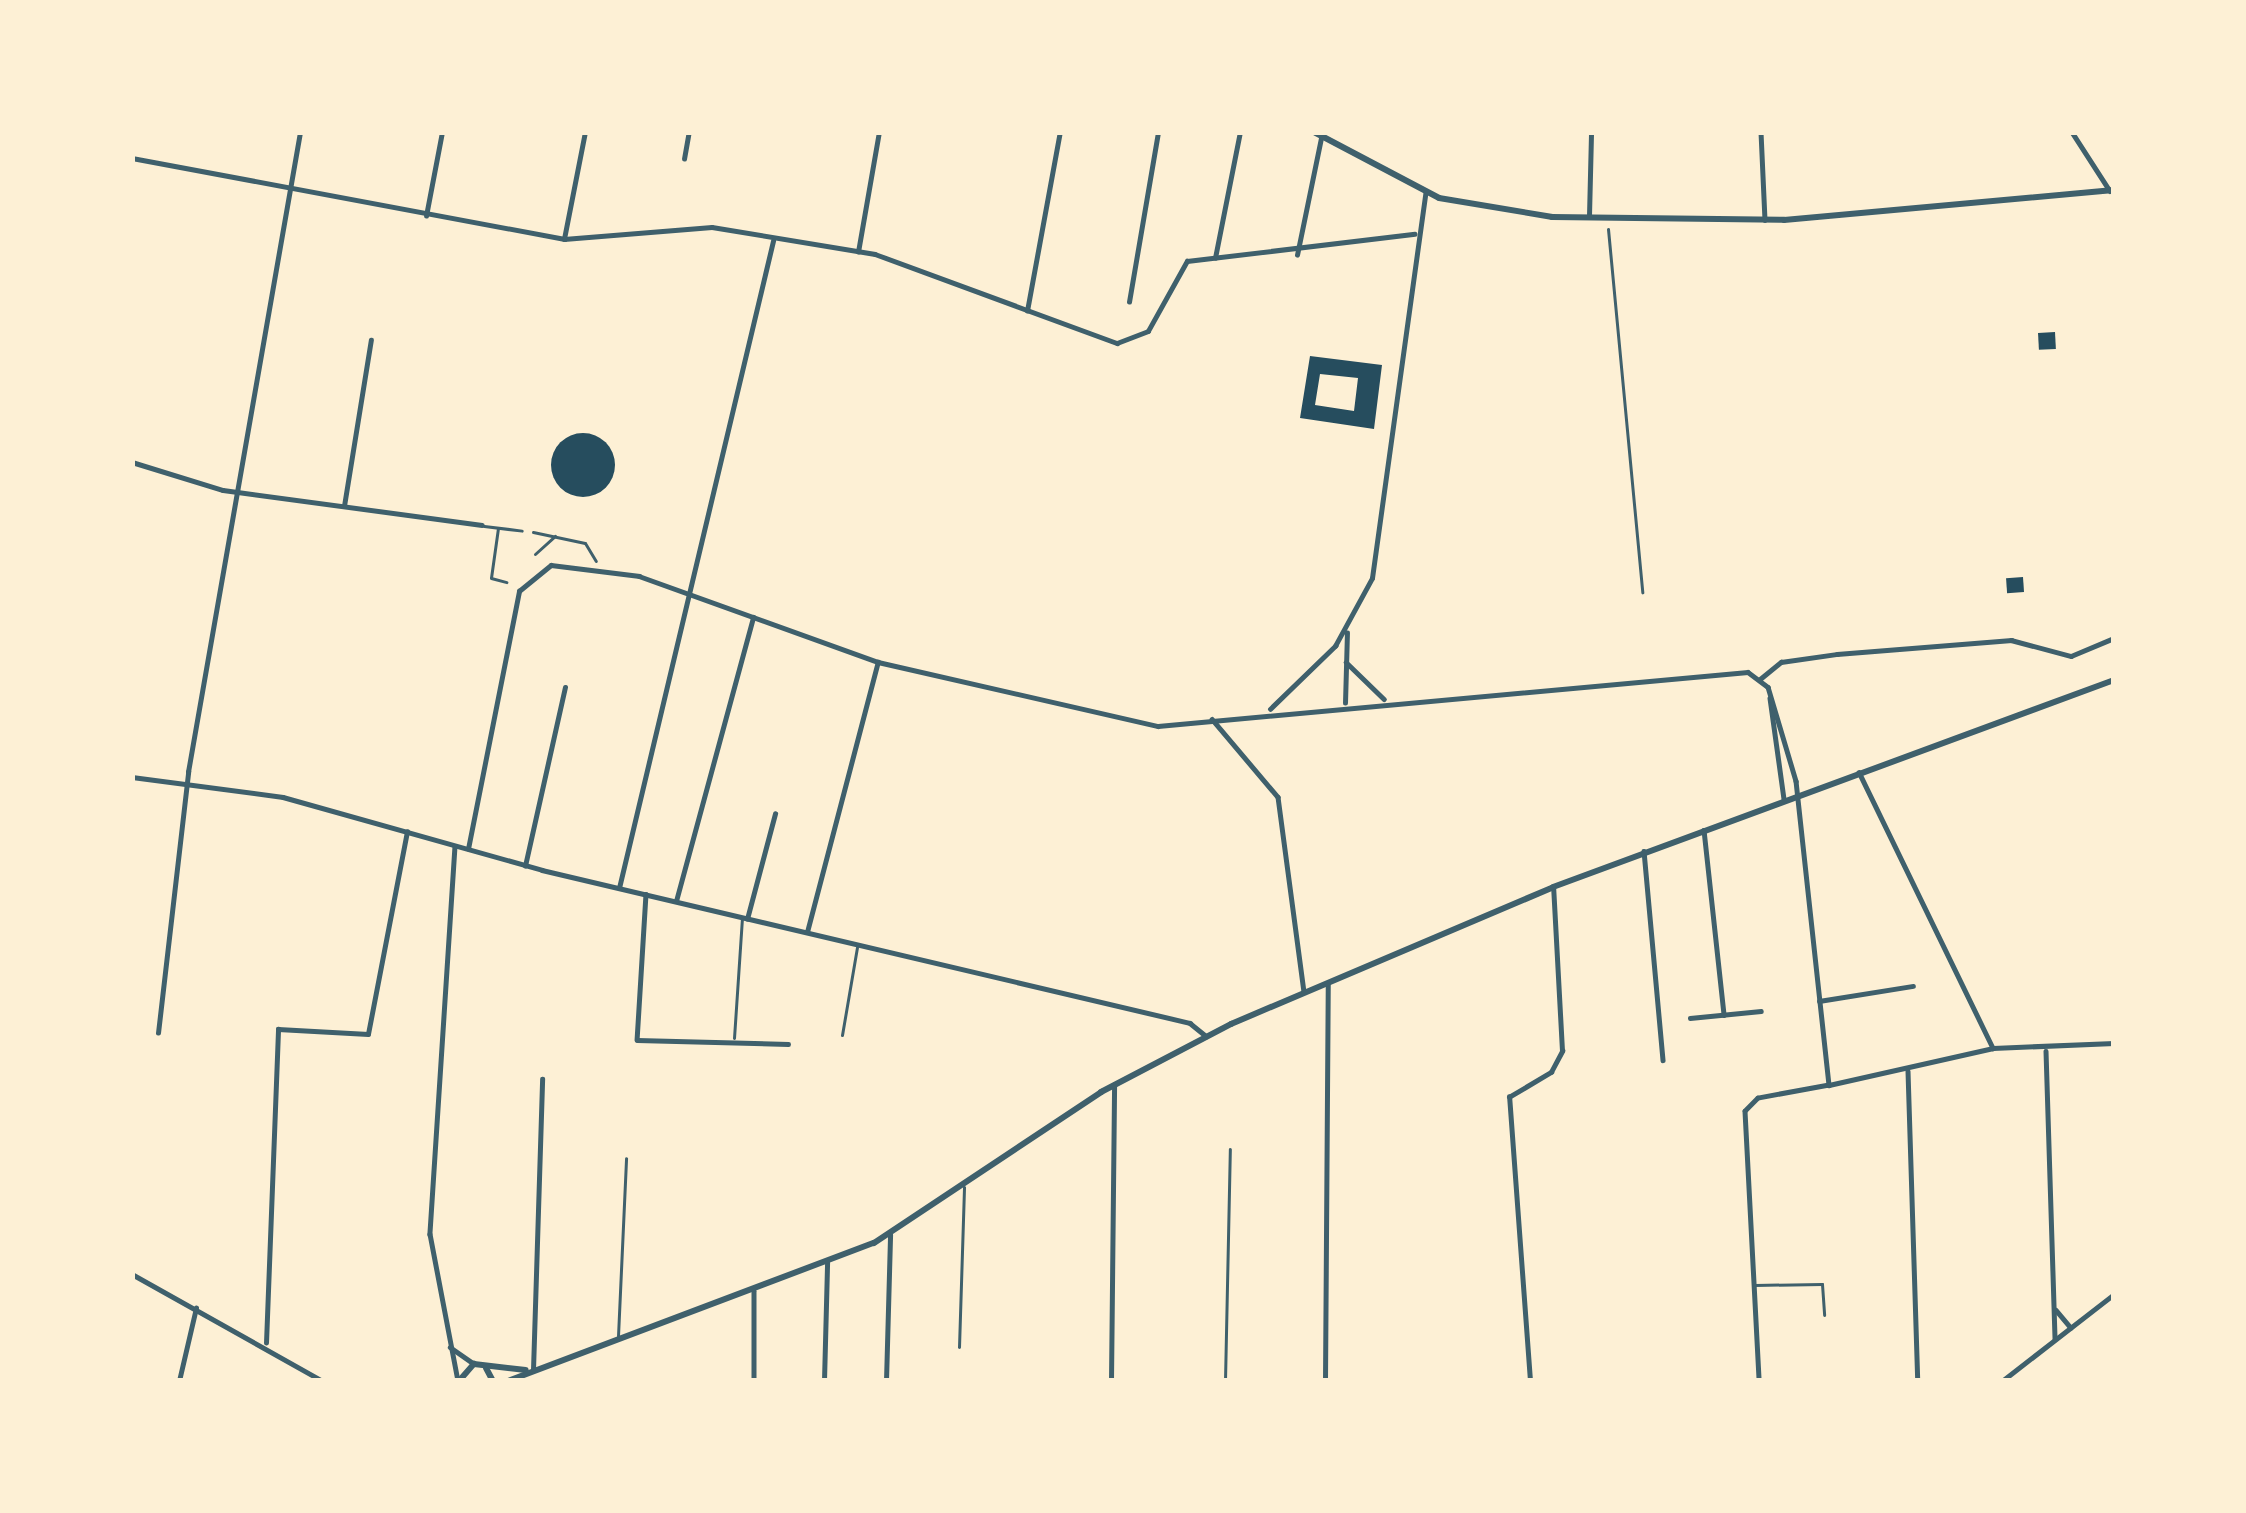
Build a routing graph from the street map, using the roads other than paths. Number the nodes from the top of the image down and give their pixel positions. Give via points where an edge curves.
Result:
1 (300, 132) edge
2 (442, 132) edge
3 (585, 132) edge
4 (689, 132) edge
5 (879, 132) edge
6 (1060, 132) edge
7 (1158, 132) edge
8 (1240, 132) edge
9 (1592, 132) edge
10 (1761, 132) edge
11 (2072, 132) edge
12 (1317, 134) edge
13 (132, 158) edge
14 (684, 159) dead end
15 (2112, 190) edge
16 (1426, 193) junction
17 (289, 196) junction
18 (426, 216) junction
19 (1589, 218) junction
20 (1765, 220) junction
21 (1608, 229) dead end
22 (1414, 234) junction
23 (564, 238) junction
24 (774, 238) junction
25 (858, 251) junction
26 (1297, 255) junction
27 (1215, 258) junction
28 (1129, 302) dead end
29 (1027, 311) junction
30 (371, 340) dead end
31 (132, 462) edge
32 (238, 491) junction
33 (344, 507) junction
34 (482, 526) joint
35 (498, 528) junction
36 (522, 531) dead end
37 (533, 532) dead end
38 (555, 536) junction
39 (535, 554) dead end
40 (596, 561) dead end
41 (506, 582) dead end
42 (690, 592) junction
43 (1642, 592) dead end
44 (753, 617) junction
45 (1349, 628) junction
46 (2114, 638) edge
47 (1345, 660) junction
48 (878, 662) junction
49 (1760, 679) junction
50 (2114, 680) edge
51 (565, 687) dead end
52 (1769, 690) junction
53 (1384, 699) junction
54 (1345, 703) junction
55 (1270, 710) junction
56 (1212, 719) junction
57 (1859, 772) junction
58 (132, 777) edge
59 (186, 783) junction
60 (1797, 795) junction
61 (1784, 800) junction
62 (775, 814) dead end
63 (1703, 829) junction
64 (407, 832) junction
65 (455, 846) junction
66 (468, 849) junction
67 (1644, 851) junction
68 (525, 866) junction
69 (1553, 886) junction
70 (619, 888) junction
71 (646, 894) junction
72 (676, 902) junction
73 (745, 918) junction
74 (807, 932) junction
75 (857, 945) junction
76 (1327, 983) junction
77 (1913, 986) dead end
78 (1304, 993) junction
79 (1820, 1001) junction
80 (1761, 1012) dead end
81 (1724, 1015) junction
82 (1690, 1018) dead end
83 (158, 1034) dead end
84 (842, 1035) dead end
85 (1206, 1036) junction
86 (734, 1038) dead end
87 (2114, 1043) edge
88 (788, 1044) dead end
89 (1993, 1048) junction
90 (2046, 1051) junction
91 (1663, 1060) dead end
92 (1908, 1071) junction
93 (542, 1079) dead end
94 (1114, 1084) junction
95 (1829, 1085) junction
96 (1231, 1149) dead end
97 (626, 1158) dead end
98 (964, 1185) junction
99 (890, 1235) junction
100 (827, 1262) junction
101 (132, 1274) edge
102 (1755, 1286) junction
103 (753, 1290) junction
104 (2114, 1294) edge
105 (2054, 1304) junction
106 (196, 1308) junction
107 (1823, 1315) dead end
108 (2071, 1328) junction
109 (2056, 1340) junction
110 (618, 1341) junction
111 (266, 1343) junction
112 (450, 1347) junction
113 (959, 1347) dead end
114 (478, 1365) junction
115 (531, 1371) junction
116 (178, 1381) edge
117 (322, 1381) edge
118 (458, 1381) edge
119 (494, 1381) edge
120 (508, 1381) edge
121 (754, 1381) edge
122 (824, 1381) edge
123 (886, 1381) edge
124 (1111, 1381) edge
125 (1225, 1381) edge
126 (1325, 1381) edge
127 (1530, 1381) edge
128 (1759, 1381) edge
129 (1918, 1381) edge
130 (1966, 1381) edge
131 (1979, 1381) edge
132 (2002, 1381) edge

1 - 17 street
2 - 18 street
3 - 23 street
4 - 14 street
5 - 25 street
6 - 29 street
7 - 28 street
8 - 27 street
9 - 19 street
10 - 20 street
11 - 15 street
12 - 16 street
12 - 26 street
13 - 17 street
15 - 20 street
16 - 19 street
16 - 22 street
17 - 18 street
17 - 32 street
18 - 23 street
19 - 20 street
21 - 43 street
22 - 26 street
22 - 45 street via 1376,561
23 - 24 street via 678,227
24 - 25 street
24 - 42 street
25 - 29 street
26 - 27 street
27 - 29 street via 1173,271 1148,331 1130,343
30 - 33 street
31 - 32 street
32 - 33 street
32 - 59 street
33 - 34 street
34 - 35 street
35 - 36 street
35 - 41 street via 490,578
37 - 38 street
38 - 39 street
38 - 40 street via 585,543
42 - 44 street
42 - 66 street via 550,565 518,597
42 - 70 street
44 - 48 street
44 - 72 street
45 - 47 street
45 - 55 street
46 - 49 street via 2071,656 2011,640 1837,654 1781,662
47 - 53 street
47 - 54 street
48 - 56 street via 1153,726
48 - 74 street
49 - 52 street
49 - 53 street via 1706,668
50 - 57 street
51 - 68 street
52 - 60 street
52 - 61 street
53 - 54 street
54 - 55 street
55 - 56 street
56 - 78 street via 1278,797
57 - 60 street
57 - 89 street
58 - 59 street
59 - 64 street
59 - 83 street
60 - 61 street
60 - 79 street
61 - 63 street
62 - 73 street
63 - 67 street
63 - 81 street
64 - 65 street
64 - 111 street via 368,1034 278,1029
65 - 66 street
65 - 112 street via 430,1226
66 - 68 street
67 - 69 street
67 - 91 street
68 - 70 street
69 - 76 street
69 - 127 street via 1562,1051 1551,1072 1509,1097
70 - 71 street
71 - 72 street
71 - 88 street via 637,1040
72 - 73 street
73 - 74 street
73 - 86 street
74 - 75 street
75 - 84 street
75 - 85 street via 1190,1023
76 - 78 street
76 - 126 street
77 - 79 street
78 - 85 street
79 - 95 street
80 - 81 street
81 - 82 street
85 - 94 street
87 - 90 street
89 - 90 street
89 - 92 street
90 - 105 street
92 - 95 street
92 - 129 street
93 - 115 street
94 - 98 street
94 - 124 street
95 - 102 street via 1746,1107
96 - 125 street
97 - 110 street
98 - 99 street
98 - 113 street
99 - 100 street
99 - 123 street
100 - 103 street
100 - 122 street
101 - 106 street
102 - 107 street via 1822,1284
102 - 128 street
103 - 110 street
103 - 121 street
104 - 108 street
105 - 108 street
105 - 109 street
106 - 111 street
106 - 116 street
108 - 109 street
109 - 132 street
110 - 115 street
111 - 117 street
112 - 114 street
112 - 118 street
114 - 115 street
114 - 118 street
114 - 119 street
115 - 120 street
130 - 131 street

